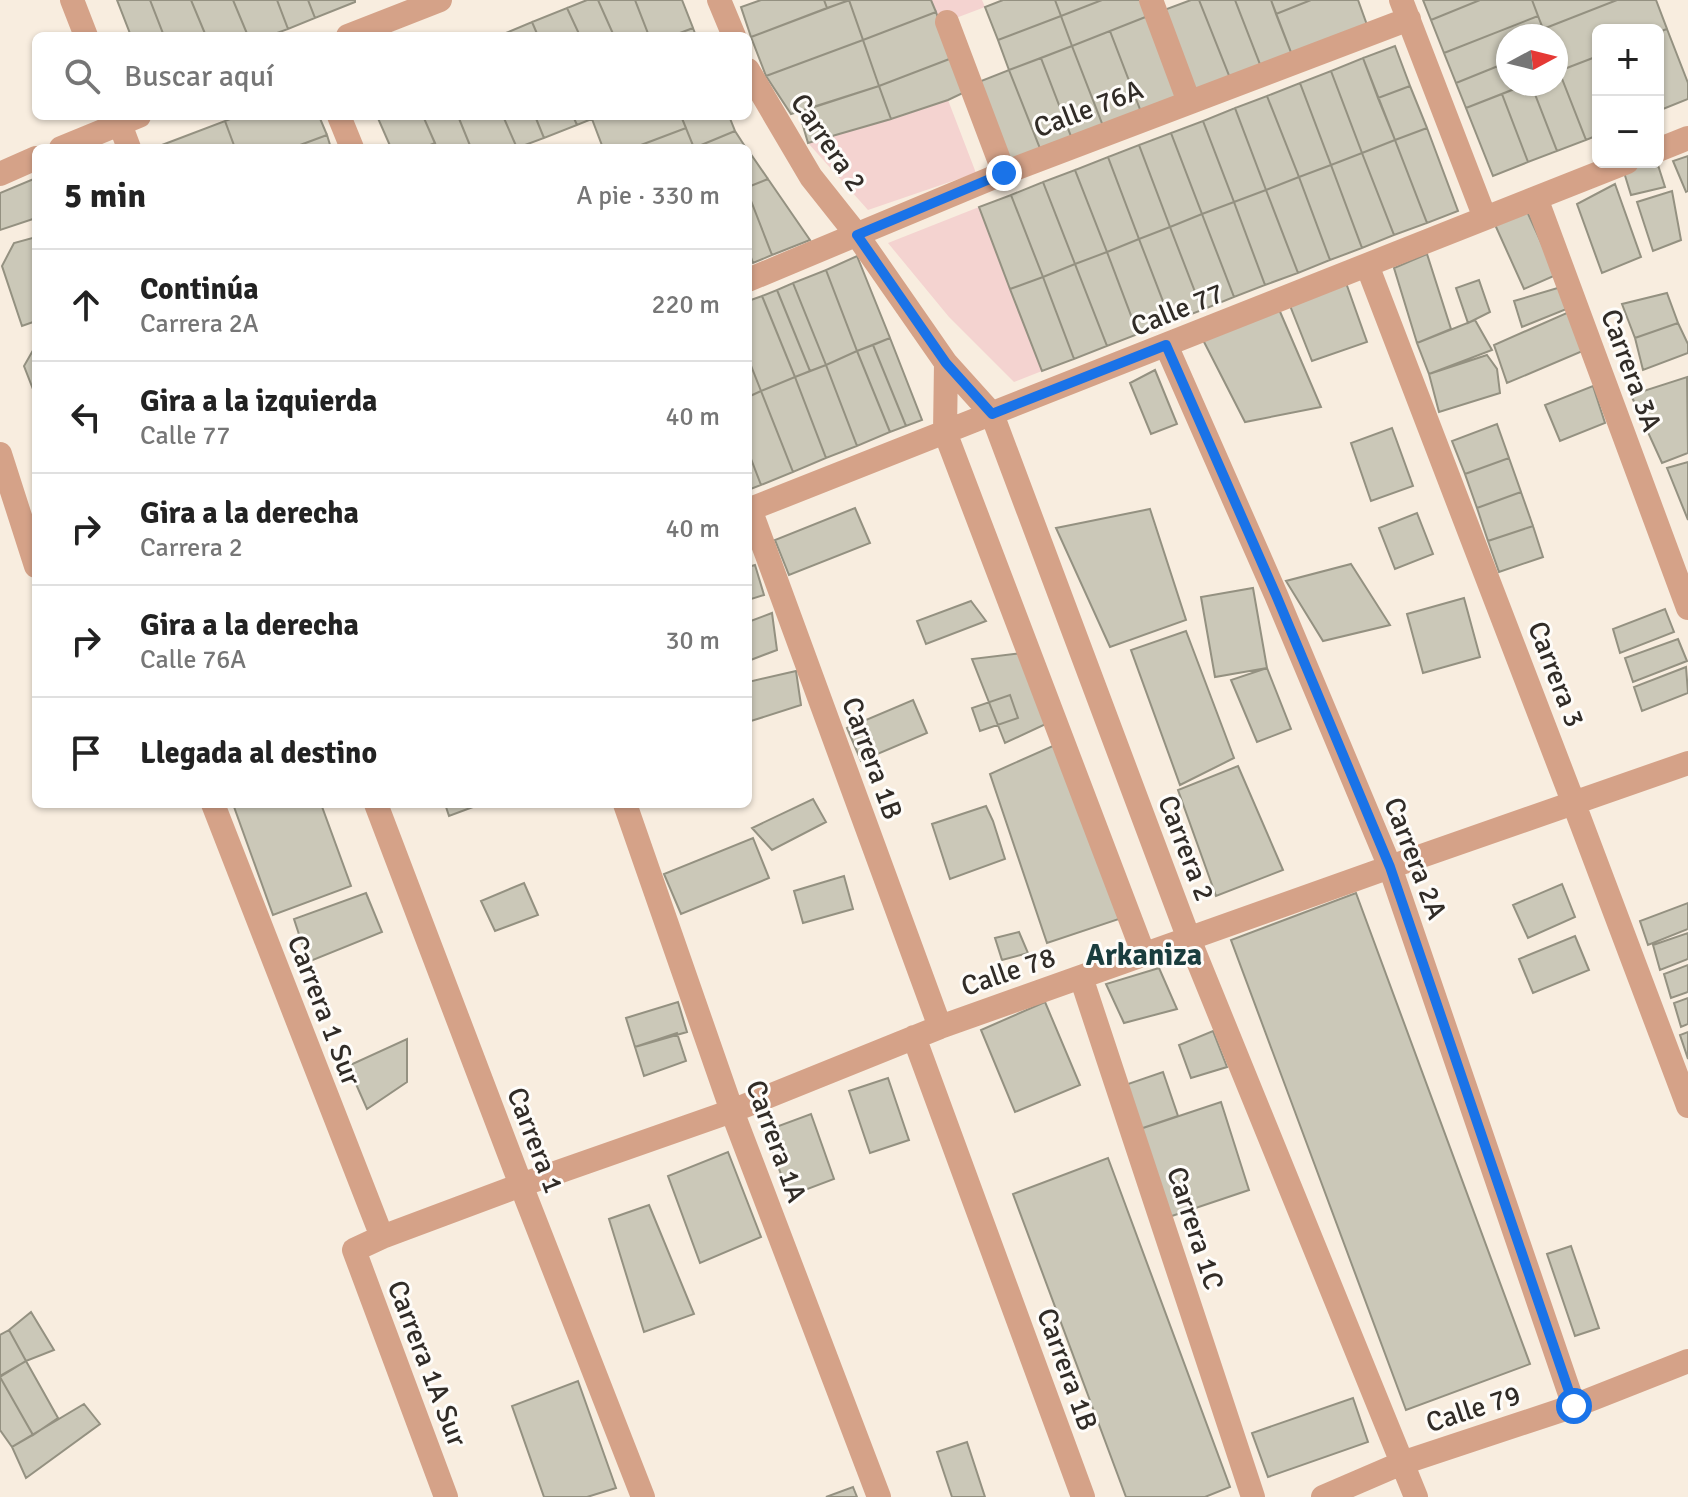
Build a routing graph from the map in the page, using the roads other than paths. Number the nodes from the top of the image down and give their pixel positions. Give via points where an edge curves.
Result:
1 (72, 0) edge
2 (440, 0) edge
3 (719, 0) edge
4 (1151, 0) edge
5 (1405, 10) edge
6 (947, 22) dead end
7 (84, 32) edge
8 (358, 32) edge
9 (732, 32) edge
10 (752, 77) edge
11 (1189, 102) junction
12 (121, 120) edge
13 (125, 120) edge
14 (341, 120) edge
15 (1688, 138) edge
16 (70, 144) edge
17 (128, 144) edge
18 (350, 144) edge
19 (1664, 148) edge
20 (32, 160) edge
21 (1612, 168) edge
22 (1004, 173) junction
23 (0, 174) edge
24 (1536, 198) junction
25 (1485, 218) junction
26 (857, 235) junction
27 (1367, 265) junction
28 (752, 278) edge
29 (1166, 345) junction
30 (946, 363) junction
31 (992, 414) junction
32 (945, 432) junction
33 (0, 454) edge
34 (752, 509) edge
35 (752, 518) edge
36 (32, 554) edge
37 (1688, 608) edge
38 (1688, 763) edge
39 (1574, 804) junction
40 (215, 808) edge
41 (378, 808) edge
42 (626, 808) edge
43 (1390, 867) junction
44 (1189, 939) junction
45 (1144, 955) junction
46 (1081, 977) junction
47 (940, 1027) junction
48 (914, 1037) junction
49 (1688, 1106) edge
50 (732, 1111) junction
51 (521, 1185) junction
52 (382, 1237) junction
53 (354, 1250) joint
54 (1688, 1361) edge
55 (1574, 1406) junction
56 (1402, 1463) junction
57 (446, 1497) edge
58 (643, 1497) edge
59 (879, 1497) edge
60 (1083, 1497) edge
61 (1253, 1497) edge
62 (1323, 1497) edge
63 (1416, 1497) edge

1 - 7 street
2 - 8 street
3 - 9 street
4 - 11 street
5 - 11 street, Calle 76A
5 - 25 street
6 - 22 street
10 - 26 street, Carrera 2 via 811,177
11 - 22 street, Calle 76A
12 - 16 street
13 - 17 street
14 - 18 street
15 - 19 street
20 - 23 street
21 - 24 street, Calle 77
22 - 26 street, Calle 76A
24 - 25 street, Calle 77
24 - 37 street, Carrera 3A
25 - 27 street, Calle 77
26 - 28 street, Calle 76A
26 - 30 street, Carrera 2
27 - 29 street, Calle 77
27 - 39 street, Carrera 3
29 - 31 street, Calle 77
29 - 43 street, Carrera 2A
30 - 31 street, Carrera 2
30 - 32 street
31 - 32 street, Calle 77
31 - 44 street, Carrera 2
32 - 34 street, Calle 77
32 - 45 street
33 - 36 street
35 - 47 street, Carrera 1B
38 - 39 street, Calle 78
39 - 43 street, Calle 78
39 - 49 street, Carrera 3
40 - 52 street, Carrera 1 Sur
41 - 51 street, Carrera 1
42 - 50 street, Carrera 1A
43 - 44 street, Calle 78
43 - 55 street, Carrera 2A
44 - 45 street, Calle 78
44 - 56 street, Carrera 2
45 - 46 street, Calle 78
46 - 47 street, Calle 78
46 - 61 street, Carrera 1C
47 - 48 street, Calle 78
48 - 50 street, Calle 78
48 - 60 street, Carrera 1B
50 - 51 street, Calle 78
50 - 59 street, Carrera 1A
51 - 52 street, Calle 78
51 - 58 street, Carrera 1
52 - 53 street, Calle 78
53 - 57 street, Carrera 1A Sur
54 - 55 street, Calle 79
55 - 56 street, Calle 79
56 - 62 street, Calle 79
56 - 63 street, Carrera 2

